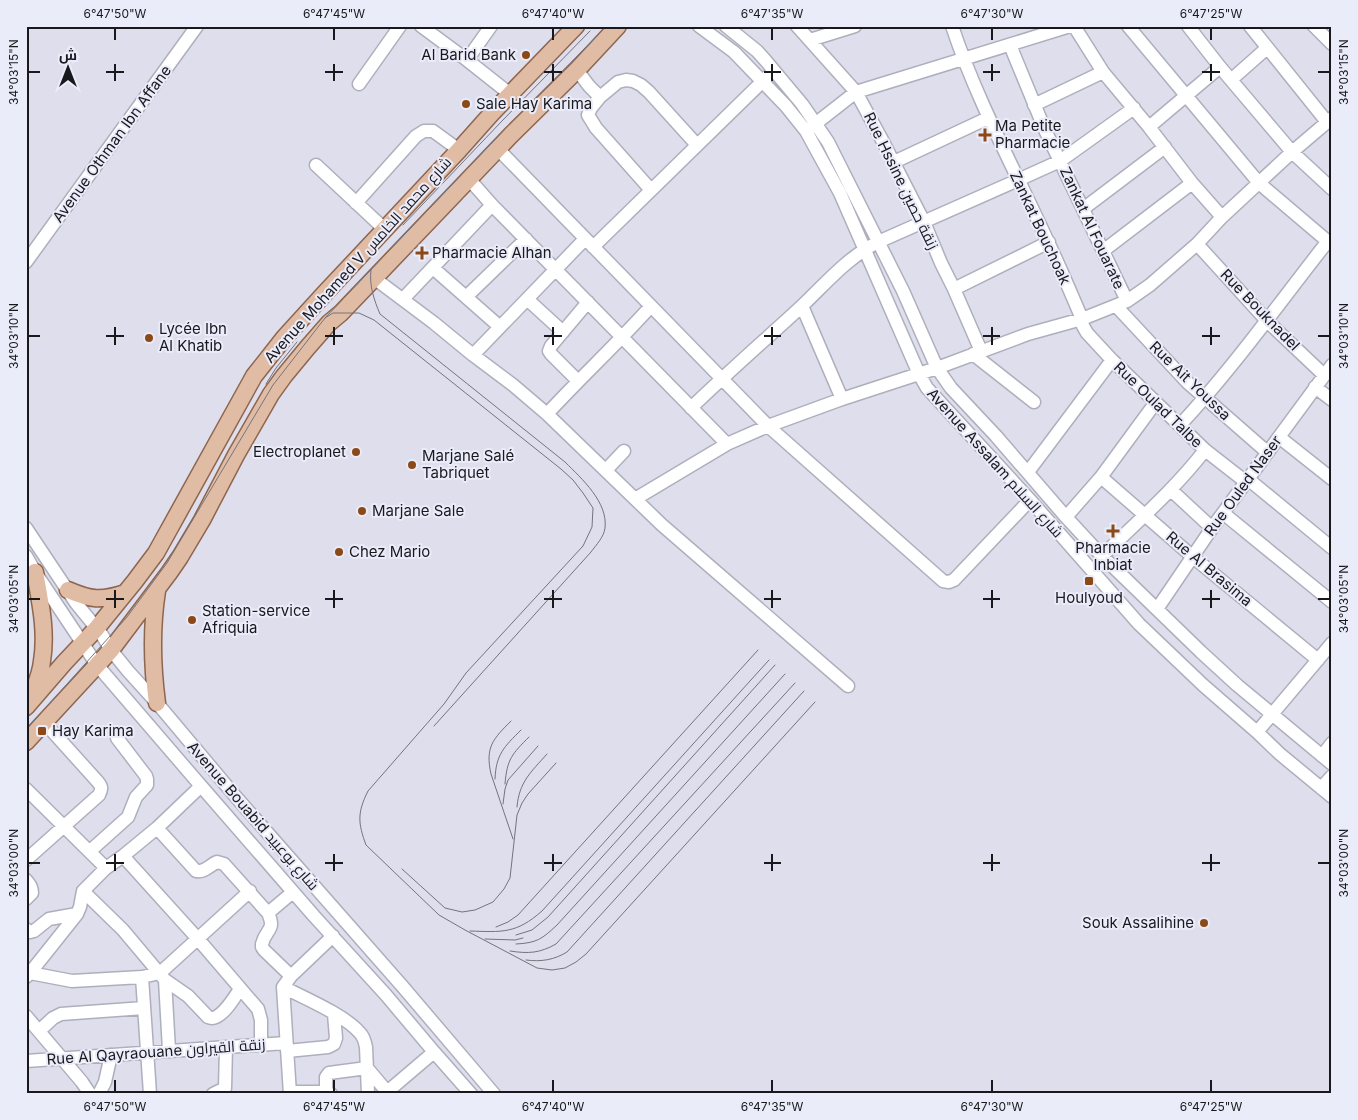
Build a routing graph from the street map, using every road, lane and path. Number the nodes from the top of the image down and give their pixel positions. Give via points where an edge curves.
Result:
1 (197, 26) edge
2 (400, 26) edge
3 (420, 26) edge
4 (491, 26) edge
5 (576, 26) edge
6 (618, 26) edge
7 (699, 26) edge
8 (726, 26) edge
9 (797, 26) edge
10 (855, 26) edge
11 (952, 26) edge
12 (1072, 26) edge
13 (1128, 26) edge
14 (1188, 26) edge
15 (1250, 26) edge
16 (1314, 26) edge
17 (810, 40) junction
18 (1332, 44) edge
19 (1010, 45) junction
20 (1267, 48) junction
21 (962, 59) junction
22 (467, 60) junction
23 (1220, 66) junction
24 (577, 70) junction
25 (774, 70) junction
26 (1103, 72) junction
27 (1232, 79) junction
28 (763, 82) junction
29 (360, 84) dead end
30 (856, 92) junction
31 (510, 94) junction
32 (1187, 95) junction
33 (600, 98) junction
34 (1034, 105) junction
35 (1134, 108) junction
36 (988, 118) junction
37 (1329, 120) edge
38 (816, 123) junction
39 (1149, 127) junction
40 (806, 131) junction
41 (697, 145) junction
42 (1165, 147) junction
43 (498, 149) junction
44 (459, 150) junction
45 (1292, 152) junction
46 (1060, 161) junction
47 (894, 162) junction
48 (316, 165) dead end
49 (468, 179) junction
50 (1018, 180) junction
51 (1192, 183) junction
52 (1259, 183) junction
53 (1332, 189) edge
54 (651, 190) junction
55 (356, 203) junction
56 (492, 205) junction
57 (1083, 209) junction
58 (1222, 217) junction
59 (924, 222) junction
60 (385, 228) junction
61 (526, 239) junction
62 (878, 242) junction
63 (1048, 242) junction
64 (589, 243) junction
65 (1330, 243) edge
66 (1197, 244) junction
67 (864, 249) junction
68 (1102, 251) junction
69 (26, 262) edge
70 (433, 268) junction
71 (555, 269) junction
72 (374, 278) junction
73 (954, 289) junction
74 (466, 297) junction
75 (404, 299) junction
76 (527, 299) junction
77 (588, 302) junction
78 (1122, 304) junction
79 (651, 306) junction
80 (802, 306) junction
81 (1082, 319) junction
82 (1267, 321) junction
83 (500, 327) junction
84 (563, 332) junction
85 (622, 338) junction
86 (977, 352) junction
87 (473, 355) junction
88 (1112, 360) junction
89 (937, 368) junction
90 (1328, 370) edge
91 (919, 374) junction
92 (722, 378) junction
93 (578, 381) junction
94 (1315, 387) junction
95 (1205, 398) junction
96 (842, 399) junction
97 (1332, 400) edge
98 (1034, 402) dead end
99 (1156, 402) junction
100 (691, 408) junction
101 (547, 414) junction
102 (768, 426) junction
103 (1180, 426) junction
104 (1279, 437) junction
105 (727, 444) junction
106 (1205, 450) junction
107 (624, 452) dead end
108 (1267, 452) junction
109 (606, 470) junction
110 (1028, 472) junction
111 (1101, 477) junction
112 (1332, 479) edge
113 (1247, 480) junction
114 (1171, 490) junction
115 (635, 499) junction
116 (1030, 500) junction
117 (1223, 513) junction
118 (1144, 515) junction
119 (1066, 517) junction
120 (26, 528) edge
121 (1212, 528) junction
122 (1332, 548) edge
123 (26, 556) edge
124 (1102, 556) junction
125 (1193, 557) junction
126 (35, 572) junction
127 (158, 586) junction
128 (68, 590) junction
129 (125, 593) junction
130 (1332, 602) edge
131 (1157, 609) junction
132 (96, 629) junction
133 (83, 642) junction
134 (1332, 643) edge
135 (111, 650) junction
136 (1318, 660) junction
137 (97, 665) junction
138 (848, 686) dead end
139 (157, 703) junction
140 (28, 705) edge
141 (1273, 714) junction
142 (44, 722) junction
143 (1257, 732) junction
144 (117, 738) dead end
145 (26, 742) edge
146 (1332, 744) edge
147 (1327, 760) edge
148 (1332, 776) edge
149 (201, 786) junction
150 (1322, 788) junction
151 (26, 789) edge
152 (1332, 797) edge
153 (64, 827) junction
154 (157, 828) junction
155 (90, 851) junction
156 (123, 856) junction
157 (26, 860) edge
158 (106, 868) junction
159 (26, 880) edge
160 (83, 891) junction
161 (250, 891) junction
162 (293, 892) junction
163 (26, 899) edge
164 (268, 913) junction
165 (77, 914) junction
166 (26, 929) edge
167 (333, 936) junction
168 (198, 939) junction
169 (27, 973) edge
170 (162, 976) junction
171 (291, 976) junction
172 (142, 977) junction
173 (283, 987) junction
174 (240, 989) junction
175 (144, 1008) junction
176 (334, 1014) junction
177 (26, 1016) edge
178 (39, 1031) junction
179 (261, 1045) junction
180 (226, 1047) junction
181 (286, 1047) junction
182 (169, 1050) junction
183 (148, 1052) junction
184 (434, 1052) junction
185 (111, 1055) junction
186 (62, 1059) junction
187 (26, 1061) edge
188 (367, 1068) junction
189 (290, 1093) edge
190 (328, 1093) edge
191 (388, 1093) edge
192 (90, 1094) edge
193 (99, 1094) edge
194 (150, 1094) edge
195 (213, 1094) edge
196 (368, 1094) edge
197 (471, 1094) edge
198 (494, 1094) edge

1 - 69 street, Avenue Othman Ibn Affane
2 - 29 street
3 - 22 street
4 - 22 street
5 - 31 main road, Avenue Mohamed V شارع محمد الخامس
6 - 24 main road, Avenue Mohamed V شارع محمد الخامس
7 - 28 street, Avenue Assalam شارع السلام via 734,52
8 - 25 street, Avenue Assalam شارع السلام
9 - 17 street, Rue Hssine زنقة حصين
10 - 17 street
11 - 21 street, Zankat Bouchoak
12 - 19 street
12 - 26 street
13 - 32 street
14 - 23 street
15 - 20 street
16 - 18 street
17 - 30 street, Rue Hssine زنقة حصين
19 - 21 street
19 - 34 street, Zankat Al Fouarate
20 - 27 street
20 - 37 street
21 - 30 street
21 - 36 street, Zankat Bouchoak
22 - 31 street
23 - 27 street
23 - 32 street
24 - 33 street
24 - 43 main road, Avenue Mohamed V شارع محمد الخامس
25 - 28 street
25 - 38 street, Avenue Assalam شارع السلام
26 - 34 street
26 - 35 street
27 - 45 street
28 - 40 street, Avenue Assalam شارع السلام
28 - 41 street
30 - 38 street
30 - 47 street, Rue Hssine زنقة حصين
31 - 44 main road, Avenue Mohamed V شارع محمد الخامس
32 - 39 street
32 - 52 street
33 - 41 street via 622,80 637,82
33 - 54 street via 589,112 589,117
34 - 46 street, Zankat Al Fouarate
35 - 39 street
35 - 46 street
36 - 47 street
36 - 50 street, Zankat Bouchoak
37 - 45 street
38 - 40 street
38 - 62 street, Avenue Assalam شارع السلام
39 - 42 street
40 - 67 street, Avenue Assalam شارع السلام via 840,193
41 - 54 street
42 - 51 street
42 - 57 street
43 - 49 main road, Avenue Mohamed V شارع محمد الخامس
43 - 64 street
44 - 55 street via 433,131 421,132
44 - 60 main road, Avenue Mohamed V شارع محمد الخامس
45 - 52 street
45 - 53 street
46 - 50 street
46 - 57 street, Zankat Al Fouarate
47 - 59 street, Rue Hssine زنقة حصين
48 - 55 street
49 - 56 street
49 - 72 main road, Avenue Mohamed V شارع محمد الخامس
50 - 59 street
50 - 63 street, Zankat Bouchoak
51 - 58 street
51 - 68 street
52 - 58 street
52 - 65 street
54 - 64 street
55 - 60 street
56 - 61 street
56 - 70 street
57 - 68 street, Zankat Al Fouarate
58 - 66 street
59 - 62 street
59 - 73 street, Rue Hssine زنقة حصين
60 - 129 main road, Avenue Mohamed V شارع محمد الخامس via 284,338 254,376 156,554
61 - 71 street
61 - 74 street
62 - 67 street
62 - 89 street, Avenue Assalam شارع السلام
63 - 73 street
63 - 81 street, Zankat Bouchoak
64 - 71 street
64 - 79 street
65 - 82 street
66 - 78 street via 1150,285
66 - 82 street, Rue Bouknadel
67 - 80 street
67 - 91 street, Avenue Assalam شارع السلام
68 - 78 street, Zankat Al Fouarate
70 - 74 street
70 - 75 street
71 - 76 street
71 - 77 street
72 - 75 street
72 - 127 main road, Avenue Mohamed V شارع محمد الخامس via 329,322 284,376 253,424 180,557
73 - 86 street, Rue Hssine زنقة حصين
74 - 83 street
75 - 87 street
76 - 83 street
76 - 84 street
77 - 84 street
77 - 85 street
78 - 81 street
78 - 95 street, Rue Ait Youssa via 1173,367
79 - 85 street
79 - 92 street
80 - 92 street
80 - 96 street
81 - 86 street
81 - 88 street, Rue Oulad Talbe via 1087,333
82 - 90 street, Rue Bouknadel
82 - 95 street
83 - 87 street
84 - 93 street via 549,351
85 - 93 street
85 - 100 street
86 - 89 street
86 - 98 street
87 - 101 street
88 - 99 street, Rue Oulad Talbe
88 - 110 street
89 - 91 street
89 - 110 street, Avenue Assalam شارع السلام
90 - 94 street, Rue Ouled Naser
91 - 96 street
91 - 116 street, Avenue Assalam شارع السلام via 927,388
92 - 100 street
92 - 102 street
93 - 101 street
94 - 97 street
94 - 104 street, Rue Ouled Naser
95 - 103 street
95 - 108 street, Rue Ait Youssa
96 - 102 street
99 - 103 street, Rue Oulad Talbe
99 - 111 street
100 - 105 street
101 - 109 street
102 - 105 street
102 - 116 street via 943,581 954,580
103 - 106 street, Rue Oulad Talbe
104 - 108 street, Rue Ouled Naser
104 - 112 street
105 - 115 street
106 - 113 street, Rue Oulad Talbe
106 - 114 street
107 - 109 street
108 - 113 street, Rue Ouled Naser
109 - 115 street
110 - 119 street, Avenue Assalam شارع السلام
111 - 118 street, Rue Al Brasima
111 - 119 street
113 - 117 street, Rue Ouled Naser
113 - 122 street, Rue Oulad Talbe
114 - 118 street
114 - 121 street
115 - 138 street
116 - 143 street, Avenue Assalam شارع السلام via 1139,624
117 - 121 street, Rue Ouled Naser
117 - 130 street
118 - 124 street
118 - 125 street, Rue Al Brasima
119 - 124 street, Avenue Assalam شارع السلام
120 - 128 street, Avenue Bouabid شارع بوعبيد
121 - 125 street, Rue Ouled Naser
123 - 126 street, Avenue Bouabid شارع بوعبيد
124 - 131 street, Avenue Assalam شارع السلام
125 - 131 street, Rue Ouled Naser
125 - 136 street, Rue Al Brasima
126 - 133 street, Avenue Bouabid شارع بوعبيد
126 - 140 main road via 44,630 43,651
127 - 135 main road, Avenue Mohamed V شارع محمد الخامس
127 - 139 main road via 152,649
128 - 129 main road via 93,599 112,598
128 - 132 street, Avenue Bouabid شارع بوعبيد
129 - 132 main road, Avenue Mohamed V شارع محمد الخامس
131 - 141 street, Avenue Assalam شارع السلام via 1237,686
132 - 133 main road, Avenue Mohamed V شارع محمد الخامس
132 - 135 street, Avenue Bouabid شارع بوعبيد
133 - 137 street, Avenue Bouabid شارع بوعبيد
133 - 140 main road, Avenue Mohamed V شارع محمد الخامس
134 - 136 street
135 - 137 main road, Avenue Mohamed V شارع محمد الخامس
135 - 139 street, Avenue Bouabid شارع بوعبيد
136 - 141 street
137 - 142 main road, Avenue Mohamed V شارع محمد الخامس
137 - 149 street, Avenue Bouabid شارع بوعبيد
139 - 198 street, Avenue Bouabid شارع بوعبيد
141 - 143 street
141 - 147 street, Avenue Assalam شارع السلام
142 - 145 main road, Avenue Mohamed V شارع محمد الخامس
142 - 153 street via 101,787 99,795
143 - 150 street, Avenue Assalam شارع السلام
144 - 155 street via 133,757 147,779 147,785 136,797 128,817
146 - 147 street
148 - 150 street
149 - 154 street
149 - 162 street, Avenue Bouabid شارع بوعبيد
150 - 152 street, Avenue Assalam شارع السلام
151 - 153 street
153 - 155 street
153 - 157 street
154 - 156 street
154 - 161 street via 196,870 200,872 215,862 222,862
155 - 158 street
156 - 158 street
156 - 168 street
158 - 160 street
159 - 163 street via 32,887 32,893
160 - 165 street
160 - 170 street via 123,930
161 - 164 street
161 - 168 street
162 - 164 street
162 - 167 street, Avenue Bouabid شارع بوعبيد
164 - 171 street via 271,925 262,947
165 - 166 street via 49,920 34,931
165 - 169 street
167 - 171 street
167 - 184 street, Avenue Bouabid شارع بوعبيد
168 - 170 street
168 - 174 street
169 - 172 street via 72,981
170 - 172 street
170 - 174 street via 212,1018 225,1009
170 - 182 street
171 - 173 street
172 - 175 street
173 - 176 street
173 - 181 street
174 - 179 street via 260,1014
175 - 178 street via 61,1014
175 - 183 street
176 - 181 street, Rue Al Qayraouane زنقة القيراون via 334,1044 328,1048
176 - 188 street via 362,1034
177 - 178 street
178 - 186 street
179 - 180 street, Rue Al Qayraouane زنقة القيراون
179 - 181 street, Rue Al Qayraouane زنقة القيراون
180 - 182 street, Rue Al Qayraouane زنقة القيراون
180 - 195 street via 225,1088
181 - 189 street
182 - 183 street, Rue Al Qayraouane زنقة القيراون
183 - 185 street, Rue Al Qayraouane زنقة القيراون
183 - 194 street
184 - 191 street
184 - 197 street, Avenue Bouabid شارع بوعبيد
185 - 186 street, Rue Al Qayraouane زنقة القيراون
185 - 193 street
186 - 187 street, Rue Al Qayraouane زنقة القيراون
186 - 192 street
188 - 190 street via 329,1073 326,1077
188 - 191 street
188 - 196 street
189 - 190 street

